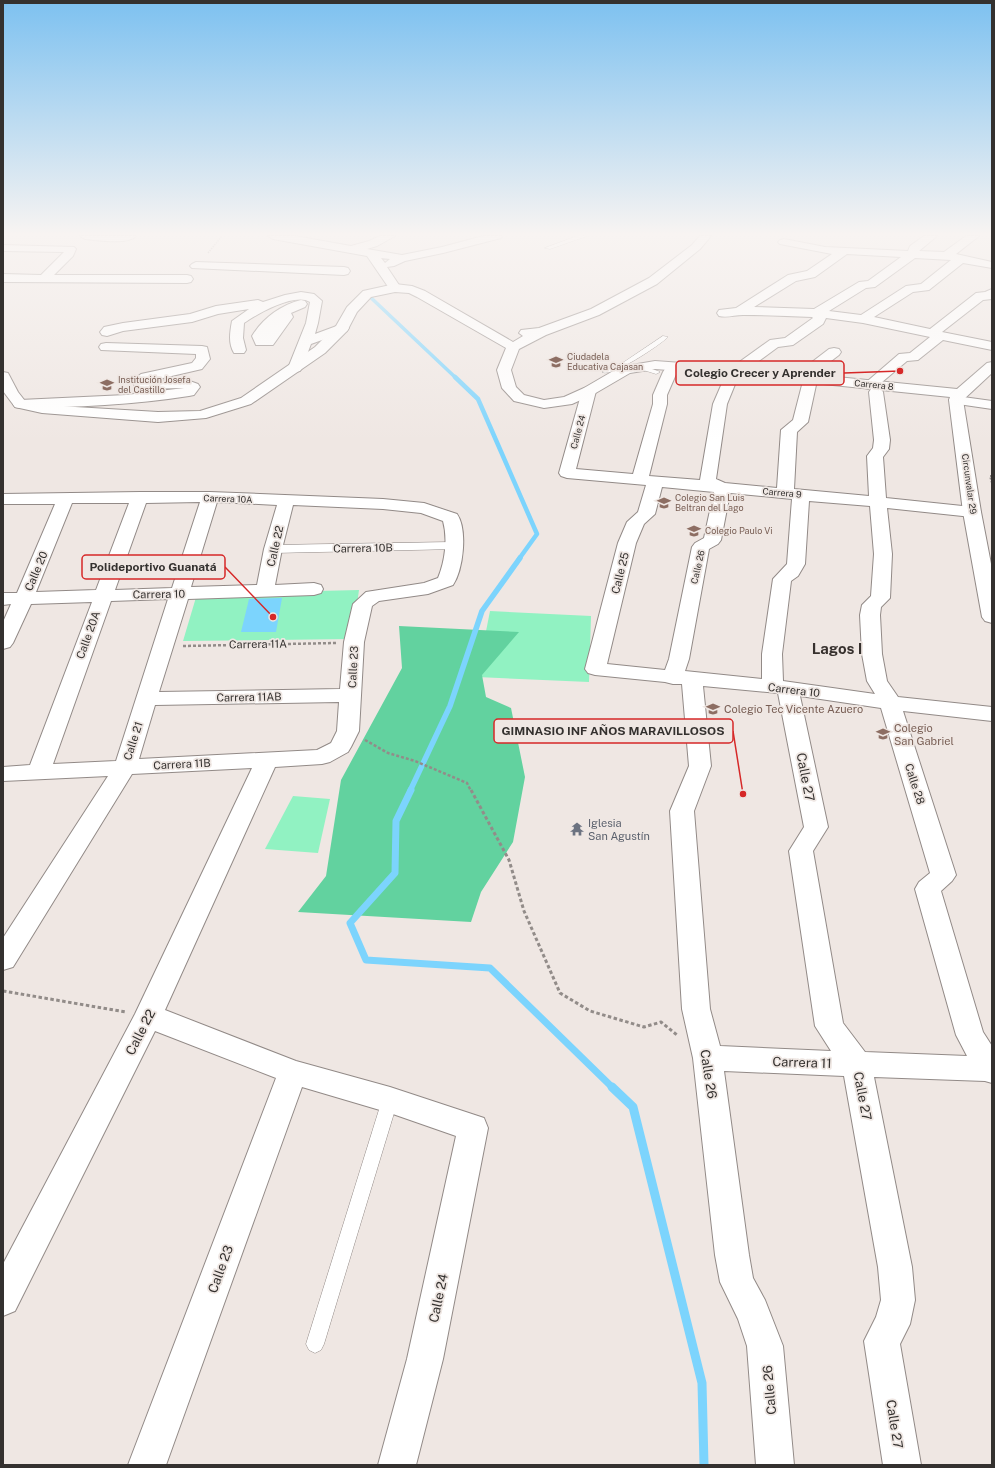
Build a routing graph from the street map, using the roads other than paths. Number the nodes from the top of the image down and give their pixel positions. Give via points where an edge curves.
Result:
1 (269, 305) edge
2 (299, 305) edge
3 (315, 305) edge
4 (356, 305) edge
5 (438, 305) edge
6 (609, 305) edge
7 (749, 305) edge
8 (830, 305) edge
9 (886, 305) edge
10 (969, 305) edge
11 (739, 311) junction
12 (723, 313) dead end
13 (816, 313) junction
14 (281, 314) dead end
15 (235, 317) junction
16 (863, 319) junction
17 (204, 328) dead end
18 (342, 328) junction
19 (541, 332) junction
20 (176, 333) dead end
21 (487, 333) junction
22 (156, 336) dead end
23 (939, 336) junction
24 (665, 337) dead end
25 (304, 342) junction
26 (992, 346) edge
27 (106, 347) dead end
28 (513, 347) junction
29 (239, 350) dead end
30 (834, 352) dead end
31 (144, 360) dead end
32 (992, 366) edge
33 (295, 368) junction
34 (628, 368) junction
35 (663, 372) junction
36 (733, 374) junction
37 (3, 376) edge
38 (146, 377) junction
39 (804, 381) junction
40 (599, 382) junction
41 (873, 389) junction
42 (958, 397) junction
43 (20, 404) junction
44 (992, 405) edge
45 (567, 473) joint
46 (648, 481) junction
47 (723, 488) junction
48 (793, 494) junction
49 (140, 497) junction
50 (66, 498) junction
51 (210, 498) junction
52 (3, 500) edge
53 (286, 501) junction
54 (878, 502) junction
55 (972, 512) junction
56 (453, 546) junction
57 (274, 549) junction
58 (314, 589) dead end
59 (265, 590) junction
60 (180, 593) junction
61 (103, 595) junction
62 (24, 598) junction
63 (3, 599) edge
64 (992, 618) edge
65 (3, 643) edge
66 (595, 669) joint
67 (682, 679) junction
68 (781, 688) junction
69 (351, 695) junction
70 (146, 699) junction
71 (891, 703) junction
72 (992, 714) edge
73 (348, 731) joint
74 (267, 760) junction
75 (125, 768) junction
76 (38, 773) junction
77 (3, 774) edge
78 (3, 960) edge
79 (148, 1016) junction
80 (708, 1058) junction
81 (857, 1064) junction
82 (992, 1070) edge
83 (294, 1072) junction
84 (390, 1100) junction
85 (3, 1299) edge
86 (315, 1344) dead end
87 (147, 1465) edge
88 (397, 1465) edge
89 (775, 1465) edge
90 (902, 1465) edge

1 - 15 street
2 - 14 street
3 - 25 street via 312,323
4 - 18 street via 350,310
5 - 21 street
6 - 19 street
7 - 11 street
8 - 13 street
9 - 16 street
10 - 23 street via 934,332
11 - 12 street
11 - 13 street
13 - 16 street
13 - 36 street via 820,318 806,330 788,342 776,343
15 - 22 street via 216,310 192,318 123,327 106,332 126,338
15 - 29 street
16 - 23 street
17 - 20 street
18 - 25 street
18 - 33 street via 320,350
19 - 21 street
19 - 28 street
21 - 28 street
23 - 26 street
23 - 41 street via 913,357 904,357
24 - 34 lane
25 - 33 street
27 - 38 street via 202,350 203,359 197,366
28 - 40 street, Carrera 8 via 504,370 509,388 519,398 532,402 567,401
30 - 39 street
31 - 38 street
32 - 42 street
33 - 43 street via 246,401 200,415 158,416 83,412 42,409
34 - 35 street, Carrera 8
34 - 36 street, Carrera 8 via 672,366
34 - 40 street, Carrera 8
34 - 40 lane
35 - 36 street, Carrera 8
35 - 46 street, Calle 25
36 - 39 street, Carrera 8
36 - 47 street via 720,404 708,479 709,482
37 - 43 street
38 - 43 street via 139,381 141,385 187,384 193,387 189,392 152,398
39 - 41 street, Carrera 8
39 - 48 street, Calle 27 via 800,422 789,430
40 - 45 street, Calle 24
41 - 42 street, Carrera 8
41 - 54 street, Calle 28 via 882,440 881,449 875,456
42 - 44 street, Carrera 8
42 - 55 street, Circunvalar 29
45 - 46 street, Carrera 9
46 - 47 street, Carrera 9
46 - 66 street, Calle 25 via 646,514 636,522 627,543
47 - 48 street, Carrera 9
47 - 67 street, Calle 26 via 712,540 701,547 679,659
48 - 54 street, Carrera 9
48 - 68 street, Calle 27 via 796,564 791,572 782,578 772,654
49 - 50 street, Carrera 10A
49 - 51 street, Carrera 10A
49 - 61 street, Calle 20A
50 - 52 street, Carrera 10A
50 - 62 street, Calle 20
51 - 53 street, Carrera 10A
51 - 60 street, Calle 21
53 - 56 street, Carrera 10A via 424,508 452,518 455,526
53 - 57 street, Calle 22
54 - 55 street, Carrera 9
54 - 71 street, Calle 28 via 883,554 880,598 872,605 870,615 872,654 877,681
55 - 64 street, Circunvalar 29
56 - 57 street, Carrera 10B
56 - 69 street, Calle 23 via 446,581 428,588 373,596 363,604 354,642
57 - 59 street, Calle 22
58 - 59 street, Carrera 10
59 - 60 street, Carrera 10
60 - 61 street, Carrera 10
60 - 70 street, Calle 21
61 - 62 street, Carrera 10
61 - 76 street, Calle 20A
62 - 63 street, Carrera 10
62 - 65 street, Calle 20
66 - 67 street, Carrera 10
67 - 68 street, Carrera 10
67 - 80 street, Calle 26 via 700,766 682,811 696,1009
68 - 71 street, Carrera 10
68 - 81 street, Calle 27 via 816,827 801,851 829,1026
69 - 70 street, Carrera 11AB
69 - 73 street, Calle 23
70 - 75 street, Calle 21
71 - 72 street, Carrera 10
71 - 82 street, Calle 28 via 943,875 928,890 970,1035
73 - 74 street, Carrera 11B via 340,747 322,757
74 - 75 street, Carrera 11B
74 - 79 street, Calle 22
75 - 76 street, Carrera 11B
75 - 78 street, Calle 21
76 - 77 street, Carrera 11B
79 - 83 street
79 - 85 street, Calle 22
80 - 81 street, Carrera 11
80 - 89 street, Calle 26 via 737,1282 753,1312 765,1346
81 - 82 street, Carrera 11
81 - 90 street, Calle 27 via 895,1267 898,1300 892,1324 882,1341
83 - 84 street
83 - 87 street, Calle 23
84 - 86 lane
84 - 88 street, Calle 24 via 473,1128 425,1359

